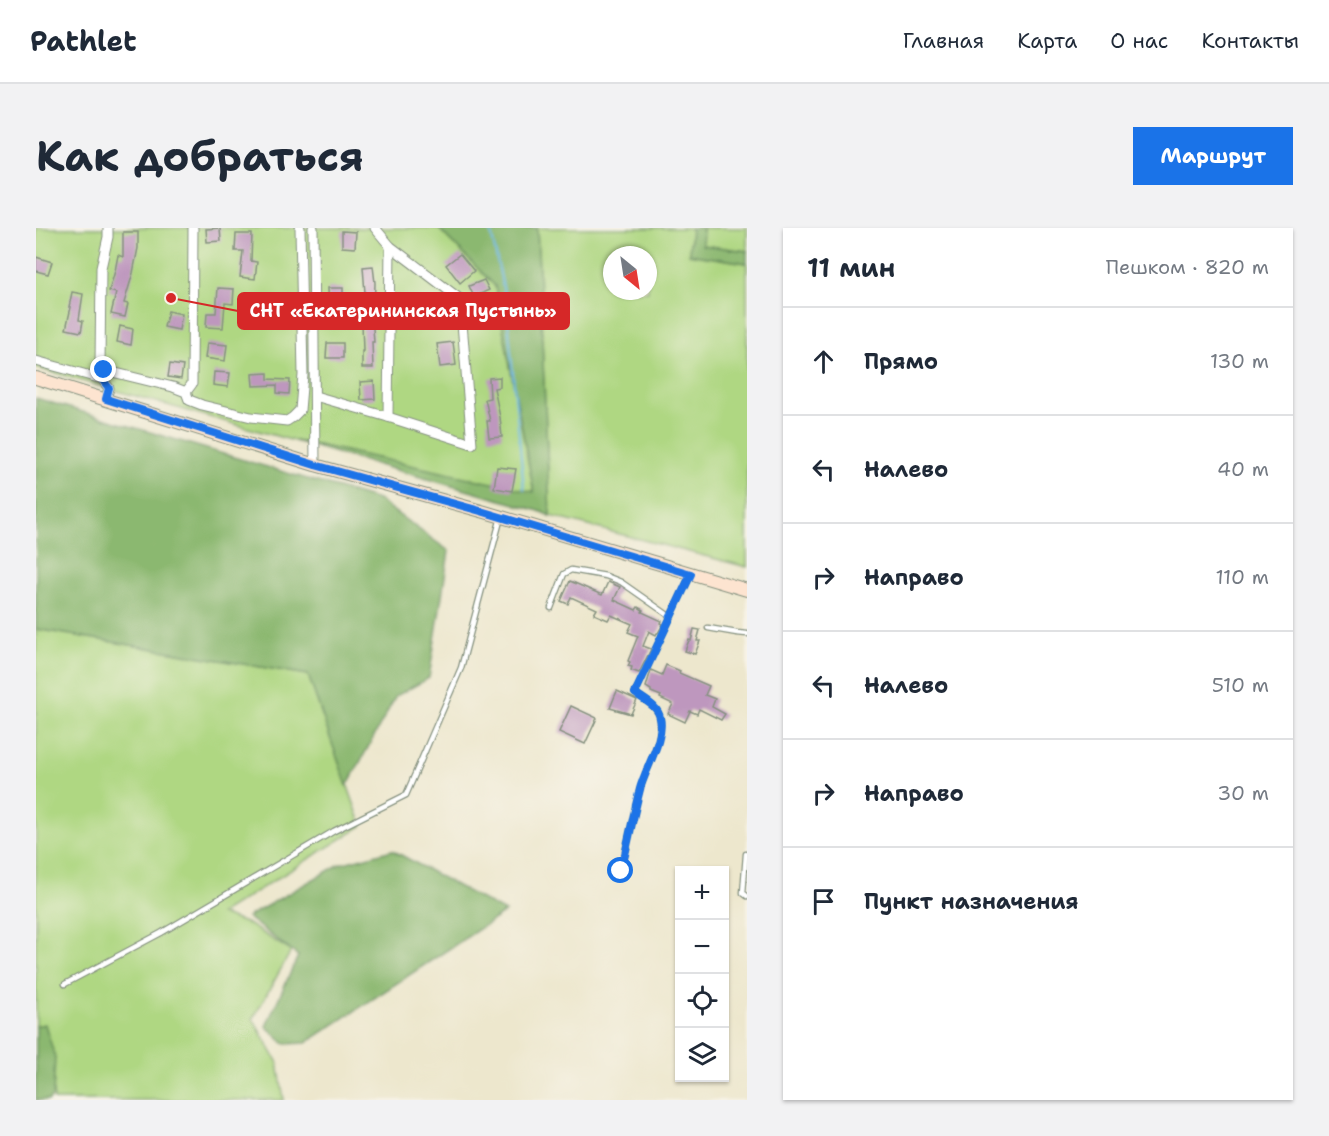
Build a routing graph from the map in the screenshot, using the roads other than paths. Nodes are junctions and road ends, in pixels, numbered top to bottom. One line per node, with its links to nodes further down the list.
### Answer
1 (108, 228): 8 (street)
2 (193, 228): 10 (street)
3 (300, 228): 10 (street)
4 (313, 228): 11 (street)
5 (375, 228): 6 (street)
6 (390, 246): 13 (street); 13 (street)
7 (36, 361): 8 (street)
8 (103, 374): 10 (street); 12 (street)
9 (36, 378): 12 (main road)
10 (186, 392)
11 (315, 396): 13 (street); 14 (street)
12 (106, 399): 14 (main road)
13 (388, 417)
14 (315, 465): 15 (main road)
15 (501, 517): 16 (main road); 25 (lane)
16 (691, 574): 17 (main road); 19 (lane)
17 (747, 590)
18 (551, 608): 19 (lane)
19 (671, 617): 23 (lane)
20 (708, 628): 21 (lane)
21 (747, 634)
22 (746, 854): 24 (lane)
23 (621, 871)
24 (747, 896)
25 (65, 984)

